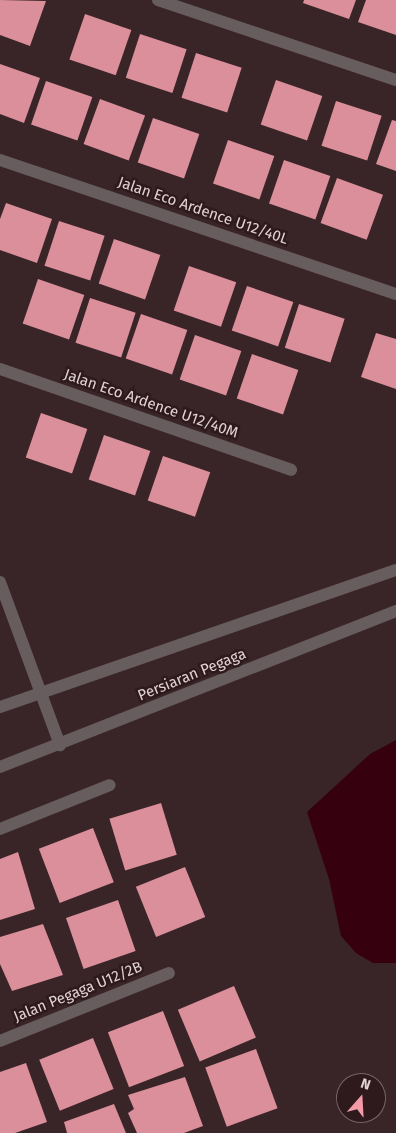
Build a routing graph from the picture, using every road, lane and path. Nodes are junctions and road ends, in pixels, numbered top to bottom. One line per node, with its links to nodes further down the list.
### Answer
1 (158, 0): 2 (street)
2 (396, 80)
3 (0, 160): 4 (street, Jalan Eco Ardence U12/40L)
4 (396, 294)
5 (0, 369): 6 (street, Jalan Eco Ardence U12/40M)
6 (291, 470)
7 (396, 570): 10 (street, Persiaran Pegaga)
8 (0, 582): 10 (street)
9 (396, 611): 12 (street, Persiaran Pegaga)
10 (41, 692): 11 (street, Persiaran Pegaga); 12 (street)
11 (0, 707)
12 (60, 745): 13 (street, Persiaran Pegaga)
13 (0, 767)
14 (110, 785): 15 (street)
15 (0, 828)
16 (169, 973): 17 (street, Jalan Pegaga U12/2B)
17 (0, 1041)

